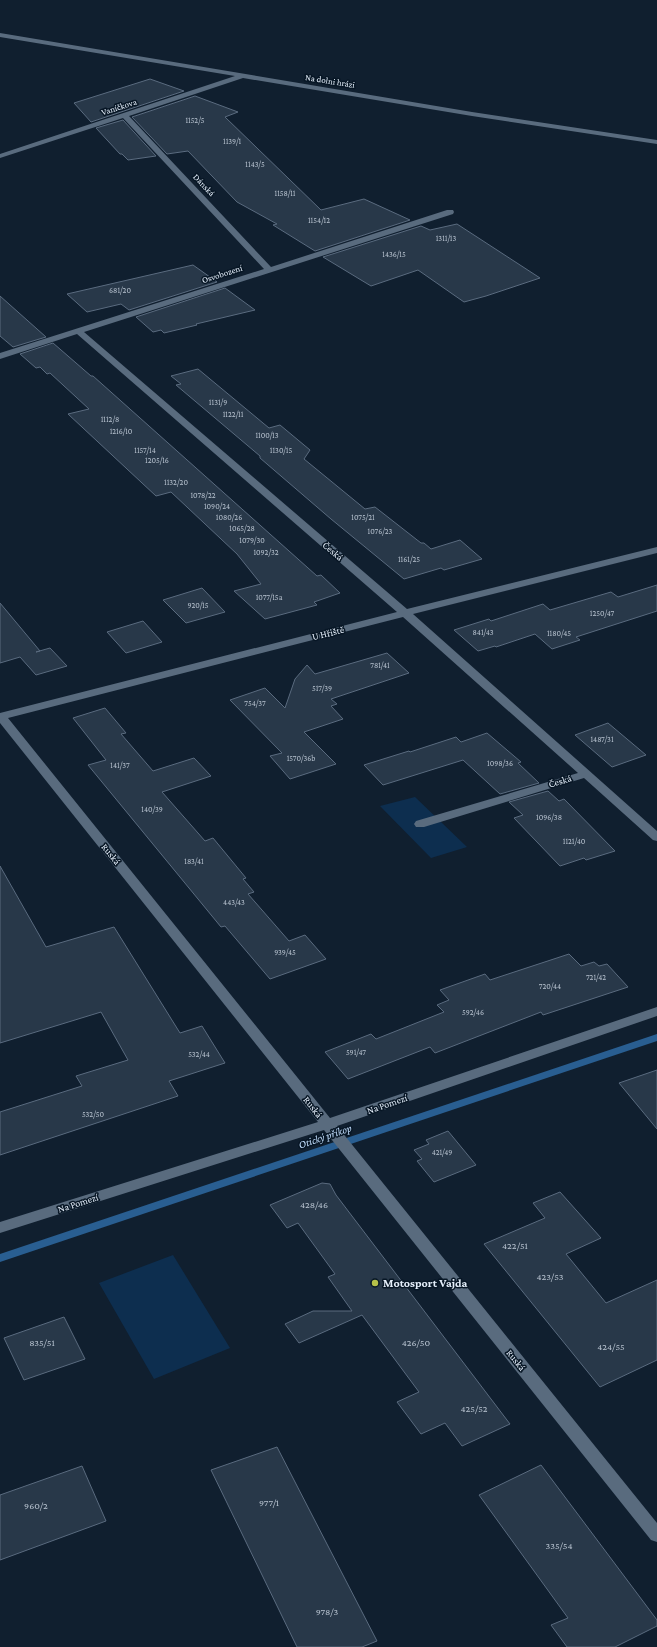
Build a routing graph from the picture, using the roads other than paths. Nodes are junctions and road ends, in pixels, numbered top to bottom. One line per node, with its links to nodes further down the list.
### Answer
1 (0, 36): 2 (street, Na dolni hrázi)
2 (243, 76): 3 (street, Vaníčkova); 4 (street, Na dolni hrázi)
3 (124, 115): 5 (street, Vaníčkova); 7 (street, Dánská)
4 (657, 142)
5 (0, 156)
6 (450, 212): 7 (street, Osvobození)
7 (269, 270): 8 (street, Osvobození)
8 (78, 331): 9 (street, Osvobození); 11 (street, Česká)
9 (0, 356)
10 (657, 550): 11 (street, U Hřiště)
11 (405, 613): 12 (street, U Hřiště); 13 (street, Česká)
12 (0, 717): 17 (street, Ruská)
13 (585, 774): 14 (street, Česká); 15 (street, Česká)
14 (420, 824)
15 (657, 837)
16 (657, 1010): 17 (street, Na Pomezí)
17 (331, 1129): 18 (street, Na Pomezí); 19 (street, Ruská)
18 (0, 1228)
19 (657, 1535)

